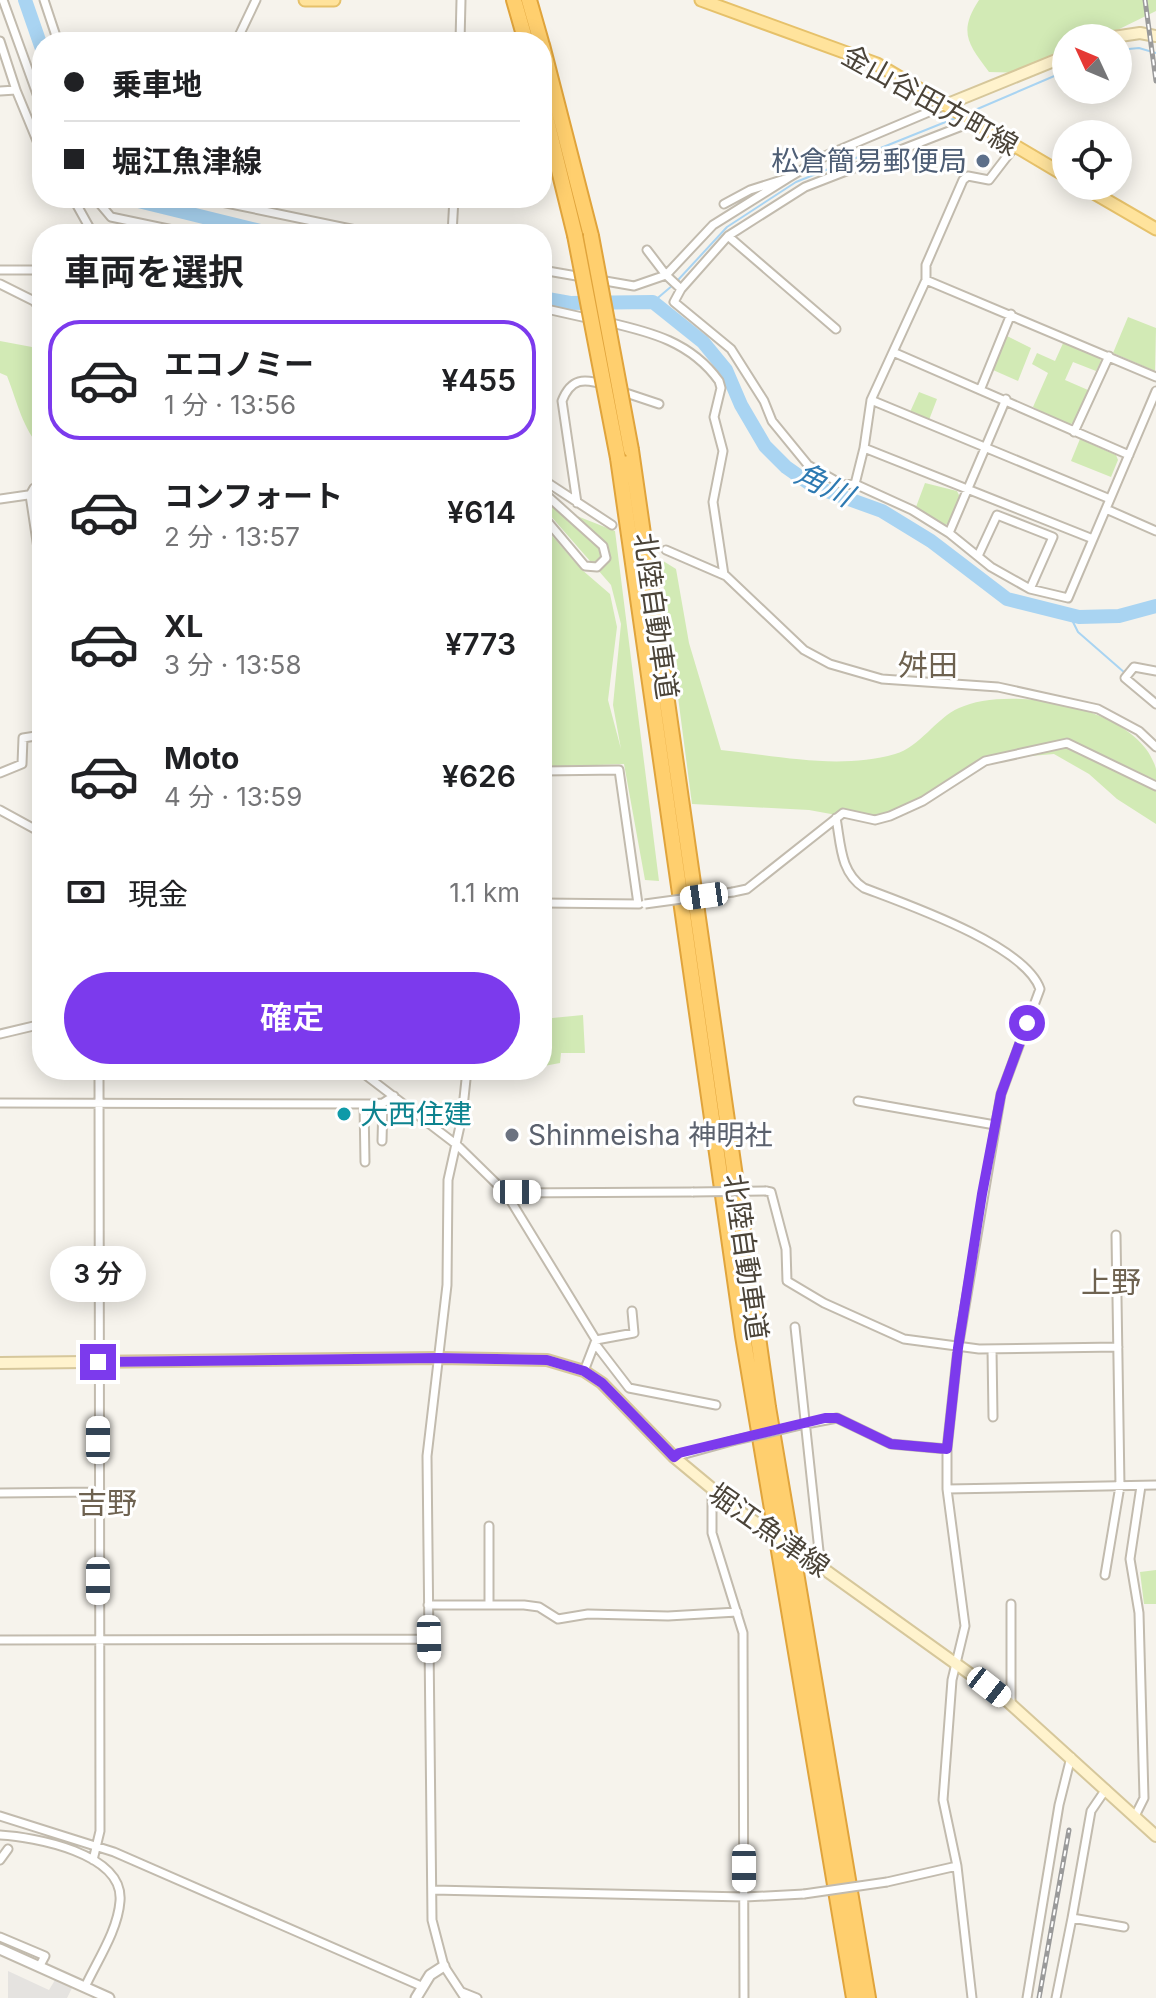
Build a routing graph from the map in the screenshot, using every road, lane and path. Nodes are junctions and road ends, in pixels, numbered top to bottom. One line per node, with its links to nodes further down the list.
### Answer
1 (3, 0): 20 (street)
2 (44, 0): 11 (street)
3 (256, 0): 12 (street)
4 (305, 0): 5 (main road)
5 (334, 0)
6 (461, 0): 13 (street)
7 (514, 0): 14 (highway)
8 (529, 0): 15 (highway, 北陸自動車道)
9 (701, 0): 10 (main road, 金山谷田方町線)
10 (734, 5): 24 (main road, 金山谷田方町線)
11 (55, 32)
12 (241, 32)
13 (460, 32)
14 (523, 32)
15 (538, 32)
16 (1132, 34): 17 (main road)
17 (1156, 36)
18 (0, 41): 22 (street)
19 (1052, 62): 24 (main road)
20 (32, 80)
21 (552, 84): 62 (highway, 北陸自動車道, bridge)
22 (16, 90): 23 (street); 26 (street)
23 (0, 91)
24 (949, 105): 25 (main road, 金山谷田方町線); 30 (street)
25 (975, 121): 28 (main road, 金山谷田方町線); 38 (street)
26 (32, 129)
27 (552, 143): 62 (highway, 北陸自動車道, bridge)
28 (1015, 146): 29 (main road, 金山谷田方町線); 44 (street)
29 (1052, 168)
30 (788, 178): 32 (street); 43 (street)
31 (1106, 200): 37 (main road)
32 (724, 204)
33 (103, 208): 35 (street)
34 (250, 208): 36 (street)
35 (144, 224)
36 (327, 224)
37 (1156, 229)
38 (728, 236): 46 (street); 50 (street)
39 (647, 250): 43 (street)
40 (0, 270): 41 (street)
41 (32, 270)
42 (552, 272): 43 (street)
43 (666, 275): 46 (street)
44 (926, 280): 49 (street); 51 (street)
45 (0, 284): 47 (street)
46 (681, 289): 64 (street)
47 (32, 297)
48 (552, 310): 82 (street)
49 (1011, 314): 52 (street); 54 (street)
50 (836, 329)
51 (893, 352): 54 (street); 57 (street)
52 (1109, 356): 53 (street); 59 (street)
53 (1156, 377)
54 (981, 388): 56 (street)
55 (1156, 391): 63 (street)
56 (1006, 399): 59 (street); 61 (street)
57 (871, 400): 60 (street); 61 (street)
58 (659, 404): 72 (street)
59 (1074, 432): 63 (street)
60 (864, 448): 64 (street); 66 (street)
61 (985, 448): 66 (street); 70 (street)
62 (625, 454): 173 (highway, 北陸自動車道); 174 (highway, 北陸自動車道)
63 (1129, 455): 70 (street)
64 (855, 484): 78 (street)
65 (552, 486): 72 (street)
66 (967, 490): 78 (street); 79 (street)
67 (32, 492): 68 (street)
68 (30, 495): 69 (street); 73 (street)
69 (0, 499)
70 (1110, 499): 74 (street)
71 (552, 500): 76 (street)
72 (577, 503): 75 (street)
73 (32, 508)
74 (1106, 509): 77 (street); 79 (street)
75 (612, 525)
76 (552, 527)
77 (1156, 531)
78 (949, 533): 81 (street)
79 (1093, 539): 83 (street)
80 (666, 550): 82 (street)
81 (978, 556): 83 (street); 83 (street)
82 (724, 575): 87 (street)
83 (1030, 589)
84 (1156, 671): 85 (street)
85 (1156, 704)
86 (32, 737): 89 (street)
87 (1156, 747)
88 (552, 771): 95 (street)
89 (0, 773)
90 (1156, 786): 92 (street)
91 (0, 810): 93 (street)
92 (836, 818): 95 (street, bridge); 107 (street)
93 (32, 828)
94 (552, 903): 95 (street)
95 (642, 904)
96 (32, 1026): 97 (street)
97 (0, 1034)
98 (99, 1080): 103 (street)
99 (372, 1080): 101 (street)
100 (466, 1080): 109 (street)
101 (394, 1096): 105 (street); 109 (street)
102 (858, 1101): 107 (street)
103 (100, 1102): 104 (street); 106 (street); 120 (street)
104 (0, 1103)
105 (383, 1103): 106 (street); 108 (street)
106 (364, 1104): 110 (street)
107 (995, 1125): 117 (street)
108 (382, 1141)
109 (457, 1145): 111 (street); 119 (street)
110 (365, 1162)
111 (506, 1193): 115 (street); 117 (street, bridge)
112 (1116, 1235): 116 (street)
113 (632, 1311): 115 (street)
114 (795, 1327): 125 (street)
115 (596, 1342): 122 (street); 123 (street)
116 (1118, 1347): 118 (street); 129 (street)
117 (958, 1348): 118 (street); 126 (street)
118 (992, 1349): 124 (street)
119 (438, 1358): 120 (main road, 堀江魚津線); 122 (main road, 堀江魚津線); 139 (street)
120 (98, 1362): 121 (main road, 堀江魚津線); 133 (street)
121 (0, 1363)
122 (584, 1371): 127 (main road, 堀江魚津線)
123 (716, 1405)
124 (993, 1417)
125 (803, 1424): 126 (street); 127 (street, bridge); 136 (street)
126 (947, 1449): 131 (street)
127 (674, 1457): 132 (main road, 堀江魚津線)
128 (1156, 1485): 130 (street)
129 (1120, 1486): 130 (street); 131 (street); 137 (street)
130 (1141, 1486): 150 (street)
131 (947, 1489): 145 (street)
132 (712, 1491): 136 (main road, 堀江魚津線, bridge); 141 (street)
133 (98, 1492): 134 (street); 144 (street)
134 (0, 1493)
135 (489, 1526): 140 (street)
136 (828, 1572): 145 (main road, 堀江魚津線)
137 (1105, 1575)
138 (1011, 1604): 146 (street)
139 (428, 1605): 140 (street); 142 (street)
140 (489, 1605): 141 (street)
141 (737, 1612): 159 (street)
142 (429, 1639): 144 (street); 158 (street)
143 (0, 1640): 144 (street)
144 (99, 1640): 153 (street)
145 (954, 1661): 146 (main road, 堀江魚津線); 157 (street)
146 (1011, 1705): 147 (main road, 堀江魚津線)
147 (1071, 1757): 148 (main road, 堀江魚津線); 176 (street)
148 (1106, 1789): 150 (main road, 堀江魚津線); 160 (street)
149 (0, 1816): 153 (street)
150 (1135, 1816): 152 (main road, 堀江魚津線)
151 (0, 1835): 156 (street)
152 (1156, 1836)
153 (98, 1847): 156 (street); 166 (street)
154 (8, 1849): 155 (street)
155 (0, 1860)
156 (93, 1860): 167 (street)
157 (957, 1866): 159 (street, bridge); 175 (street)
158 (433, 1890): 159 (street); 164 (street)
159 (745, 1897): 172 (street)
160 (1072, 1918): 161 (street); 177 (street)
161 (1124, 1927)
162 (0, 1937): 165 (street)
163 (0, 1949): 165 (street)
164 (444, 1966): 166 (street); 168 (street)
165 (39, 1967): 167 (street)
166 (421, 1986): 170 (street)
167 (85, 1987): 169 (street)
168 (463, 1995): 171 (street)
169 (109, 1998)
170 (416, 1998)
171 (477, 1998)
172 (744, 1998)
173 (854, 1998)
174 (868, 1998)
175 (972, 1998)
176 (1027, 1998)
177 (1056, 1998)

